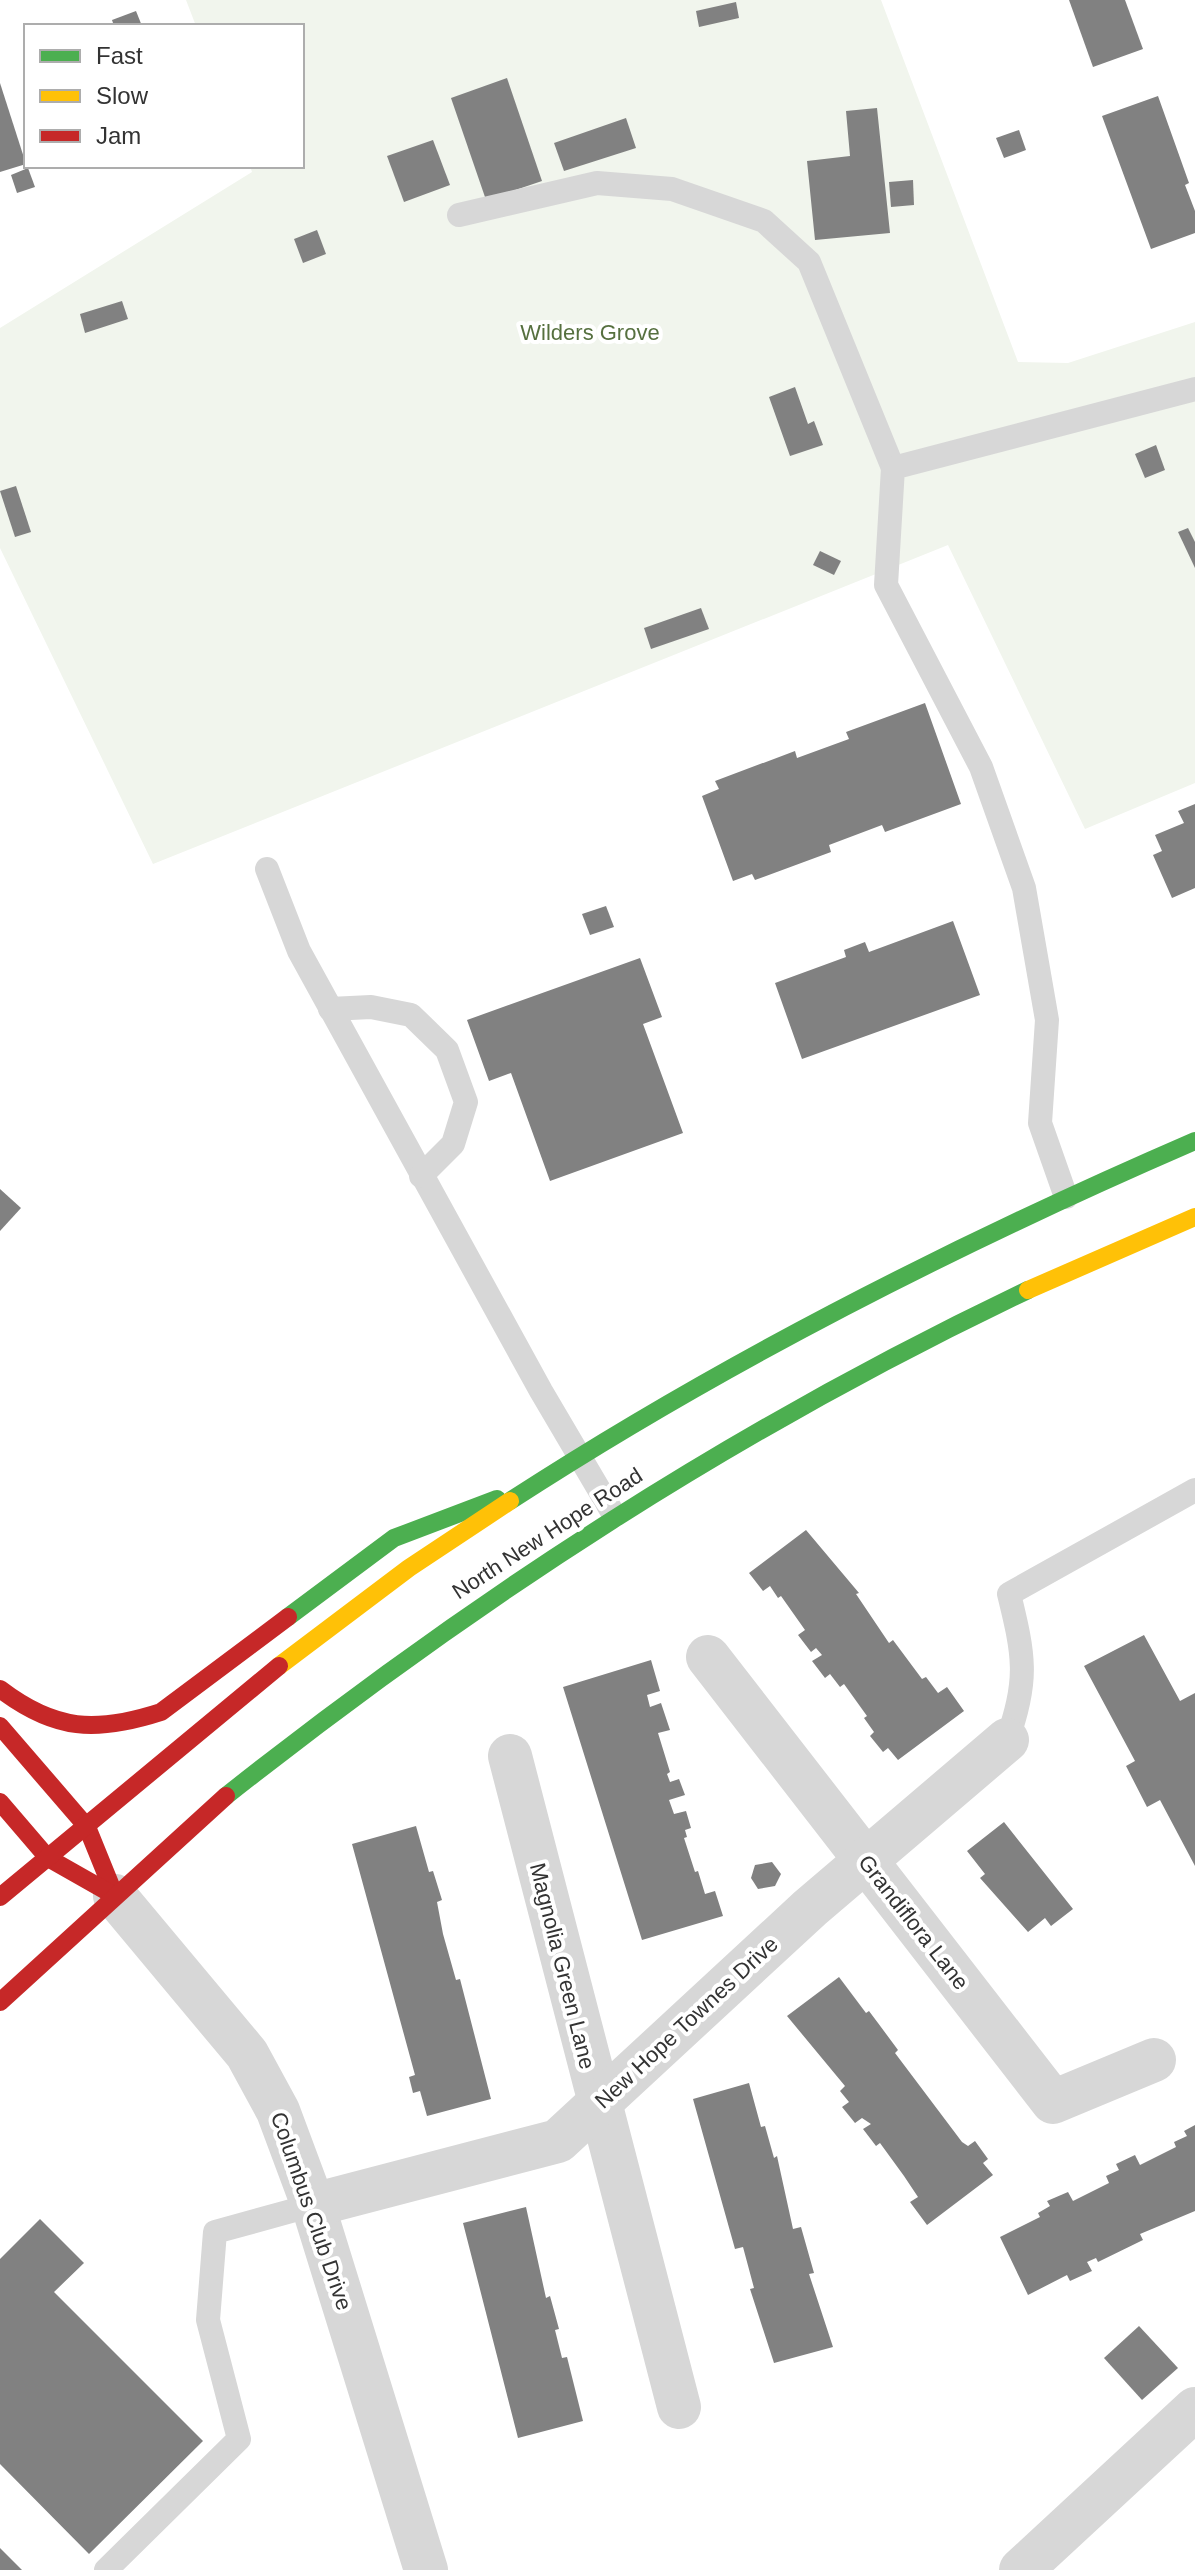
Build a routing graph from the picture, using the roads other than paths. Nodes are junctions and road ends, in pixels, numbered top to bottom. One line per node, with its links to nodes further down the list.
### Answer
1 (459, 215): 3 (lane)
2 (1195, 389): 3 (lane)
3 (893, 468): 8 (lane)
4 (267, 869): 5 (lane)
5 (330, 1009): 7 (lane); 7 (lane)
6 (1195, 1141): 8 (main road, North New Hope Road)
7 (421, 1176): 10 (lane)
8 (1066, 1197): 10 (main road, North New Hope Road)
9 (1195, 1217): 13 (main road, North New Hope Road)
10 (580, 1457): 11 (main road, North New Hope Road); 13 (lane)
11 (537, 1484): 15 (main road); 20 (main road, North New Hope Road)
12 (1195, 1490): 17 (lane)
13 (614, 1515): 23 (main road, North New Hope Road)
14 (708, 1657): 22 (street, Grandiflora Lane)
15 (0, 1689)
16 (0, 1726): 20 (main road)
17 (1007, 1740): 22 (street, New Hope Townes Drive)
18 (510, 1756): 27 (street, Magnolia Green Lane)
19 (0, 1802): 21 (main road)
20 (87, 1827): 21 (main road, North New Hope Road); 23 (main road)
21 (48, 1858): 23 (main road); 24 (main road, North New Hope Road)
22 (866, 1860): 26 (street, Grandiflora Lane); 27 (street, New Hope Townes Drive)
23 (115, 1896): 25 (main road, North New Hope Road); 28 (street, Columbus Club Drive)
24 (0, 1897)
25 (0, 2002)
26 (1154, 2060)
27 (598, 2102): 28 (street, New Hope Townes Drive); 29 (street, Magnolia Green Lane)
28 (313, 2205): 31 (lane); 32 (street, Columbus Club Drive)
29 (679, 2407)
30 (1195, 2409): 33 (street)
31 (106, 2570)
32 (426, 2570)
33 (1021, 2570)

